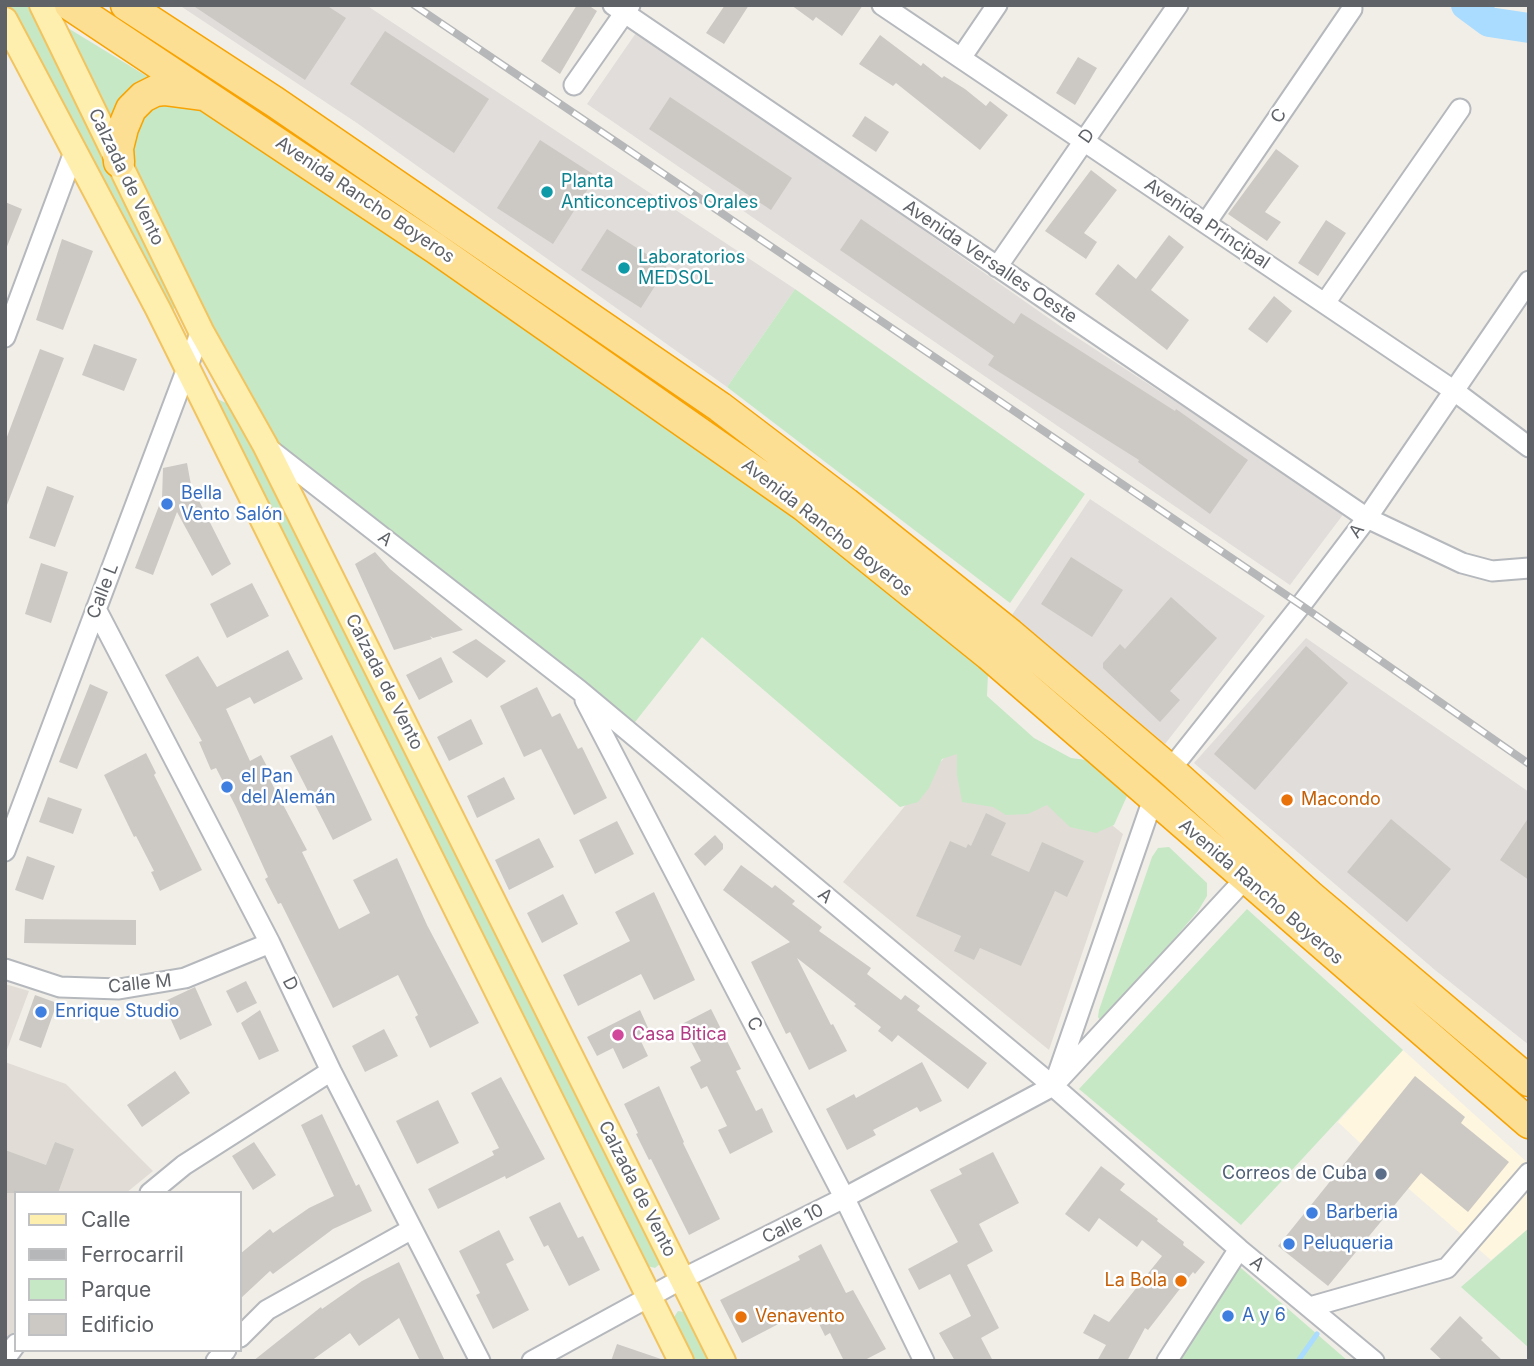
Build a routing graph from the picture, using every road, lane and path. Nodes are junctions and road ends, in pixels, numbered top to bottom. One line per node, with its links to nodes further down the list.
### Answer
1 (42, 5): 17 (main road, Calzada de Vento)
2 (71, 5): 10 (highway, Avenida Rancho Boyeros)
3 (882, 5): 11 (street, Avenida Principal)
4 (997, 5): 11 (street)
5 (1178, 5): 15 (street, D)
6 (129, 6): 10 (highway); 36 (highway, Avenida Rancho Boyeros)
7 (622, 8): 12 (street); 19 (street, Avenida Versalles Oeste)
8 (1352, 9): 18 (street, C)
9 (5, 20): 16 (main road, Calzada de Vento)
10 (150, 58): 13 (highway, Avenida Rancho Boyeros)
11 (961, 58): 15 (street, Avenida Principal)
12 (574, 85)
13 (210, 96): 17 (highway); 37 (highway, Avenida Rancho Boyeros)
14 (1460, 109): 22 (street)
15 (1083, 141): 18 (street, Avenida Principal); 19 (street, D)
16 (74, 152): 23 (main road, Calzada de Vento); 25 (street)
17 (119, 162): 21 (main road, Calzada de Vento)
18 (1206, 223): 22 (street, Avenida Principal)
19 (998, 267): 32 (street, Avenida Versalles Oeste)
20 (1529, 281): 28 (street, A)
21 (183, 295): 23 (main road); 24 (main road, Calzada de Vento)
22 (1325, 303): 28 (street, Avenida Principal)
23 (158, 309): 26 (main road, Calzada de Vento)
24 (201, 331): 26 (street, Calle L); 27 (main road, Calzada de Vento)
25 (5, 337)
26 (187, 369): 29 (main road, Calzada de Vento); 34 (street, Calle L)
27 (231, 386): 29 (main road); 30 (main road, Calzada de Vento)
28 (1453, 390): 31 (street, Avenida Principal); 32 (street, A)
29 (200, 393): 52 (main road, Calzada de Vento)
30 (265, 445): 35 (street, A); 51 (main road, Calzada de Vento)
31 (1529, 447)
32 (1367, 518): 33 (street, Avenida Versalles Oeste); 36 (street, A)
33 (1529, 568)
34 (96, 609): 38 (street, Calle L); 40 (street, D)
35 (579, 690): 44 (street, A); 48 (street, C)
36 (1170, 769): 43 (highway, Avenida Rancho Boyeros)
37 (1153, 799): 39 (highway, Avenida Rancho Boyeros); 44 (street)
38 (5, 850)
39 (1245, 879): 44 (street, Calle 10); 45 (highway, Avenida Rancho Boyeros)
40 (270, 943): 41 (street, Calle M); 42 (street, D)
41 (5, 969)
42 (331, 1071): 47 (street); 49 (street, D)
43 (1524, 1075)
44 (1053, 1086): 48 (street, Calle 10); 50 (street, A)
45 (1529, 1123)
46 (1529, 1173): 53 (street)
47 (152, 1191)
48 (844, 1198): 51 (street, Calle 10); 59 (street, C)
49 (412, 1228): 54 (street); 55 (street, D)
50 (1239, 1249): 53 (street, A); 60 (street)
51 (682, 1279): 52 (street, Calle 10); 58 (main road, Calzada de Vento)
52 (649, 1297): 56 (street, Calle 10); 57 (main road, Calzada de Vento)
53 (1310, 1307): 61 (street, A)
54 (242, 1335)
55 (480, 1361)
56 (532, 1361)
57 (681, 1361)
58 (723, 1361)
59 (924, 1361)
60 (1167, 1361)
61 (1374, 1361)

